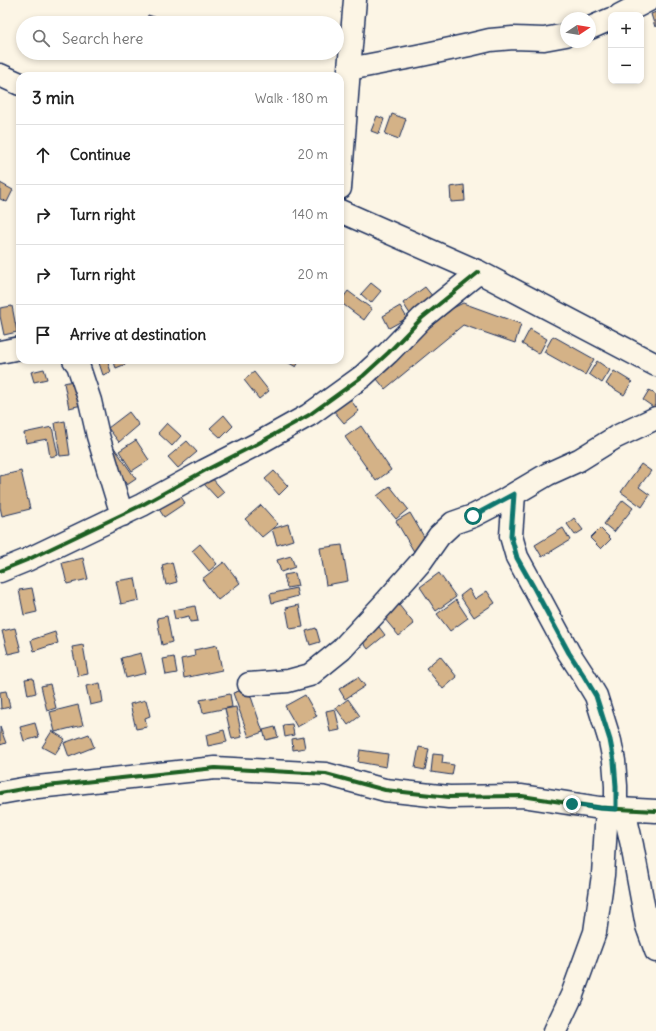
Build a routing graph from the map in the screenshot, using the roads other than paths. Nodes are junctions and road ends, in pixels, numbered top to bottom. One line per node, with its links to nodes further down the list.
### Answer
1 (356, 0): 7 (street)
2 (649, 0): 3 (street)
3 (626, 12)
4 (608, 20): 5 (street)
5 (596, 25)
6 (560, 36): 7 (street)
7 (349, 69): 10 (street)
8 (0, 75): 9 (street)
9 (16, 82)
10 (344, 135)
11 (344, 213): 12 (street)
12 (479, 272): 16 (street); 19 (street)
13 (16, 349): 14 (street)
14 (0, 352)
15 (77, 364): 19 (street)
16 (656, 365)
17 (656, 418): 18 (street)
18 (514, 494): 21 (street); 23 (street)
19 (122, 515): 20 (street)
20 (0, 571)
21 (249, 684)
22 (0, 793): 23 (street)
23 (616, 809): 24 (street); 25 (street); 26 (street)
24 (656, 811)
25 (656, 951)
26 (555, 1031)

